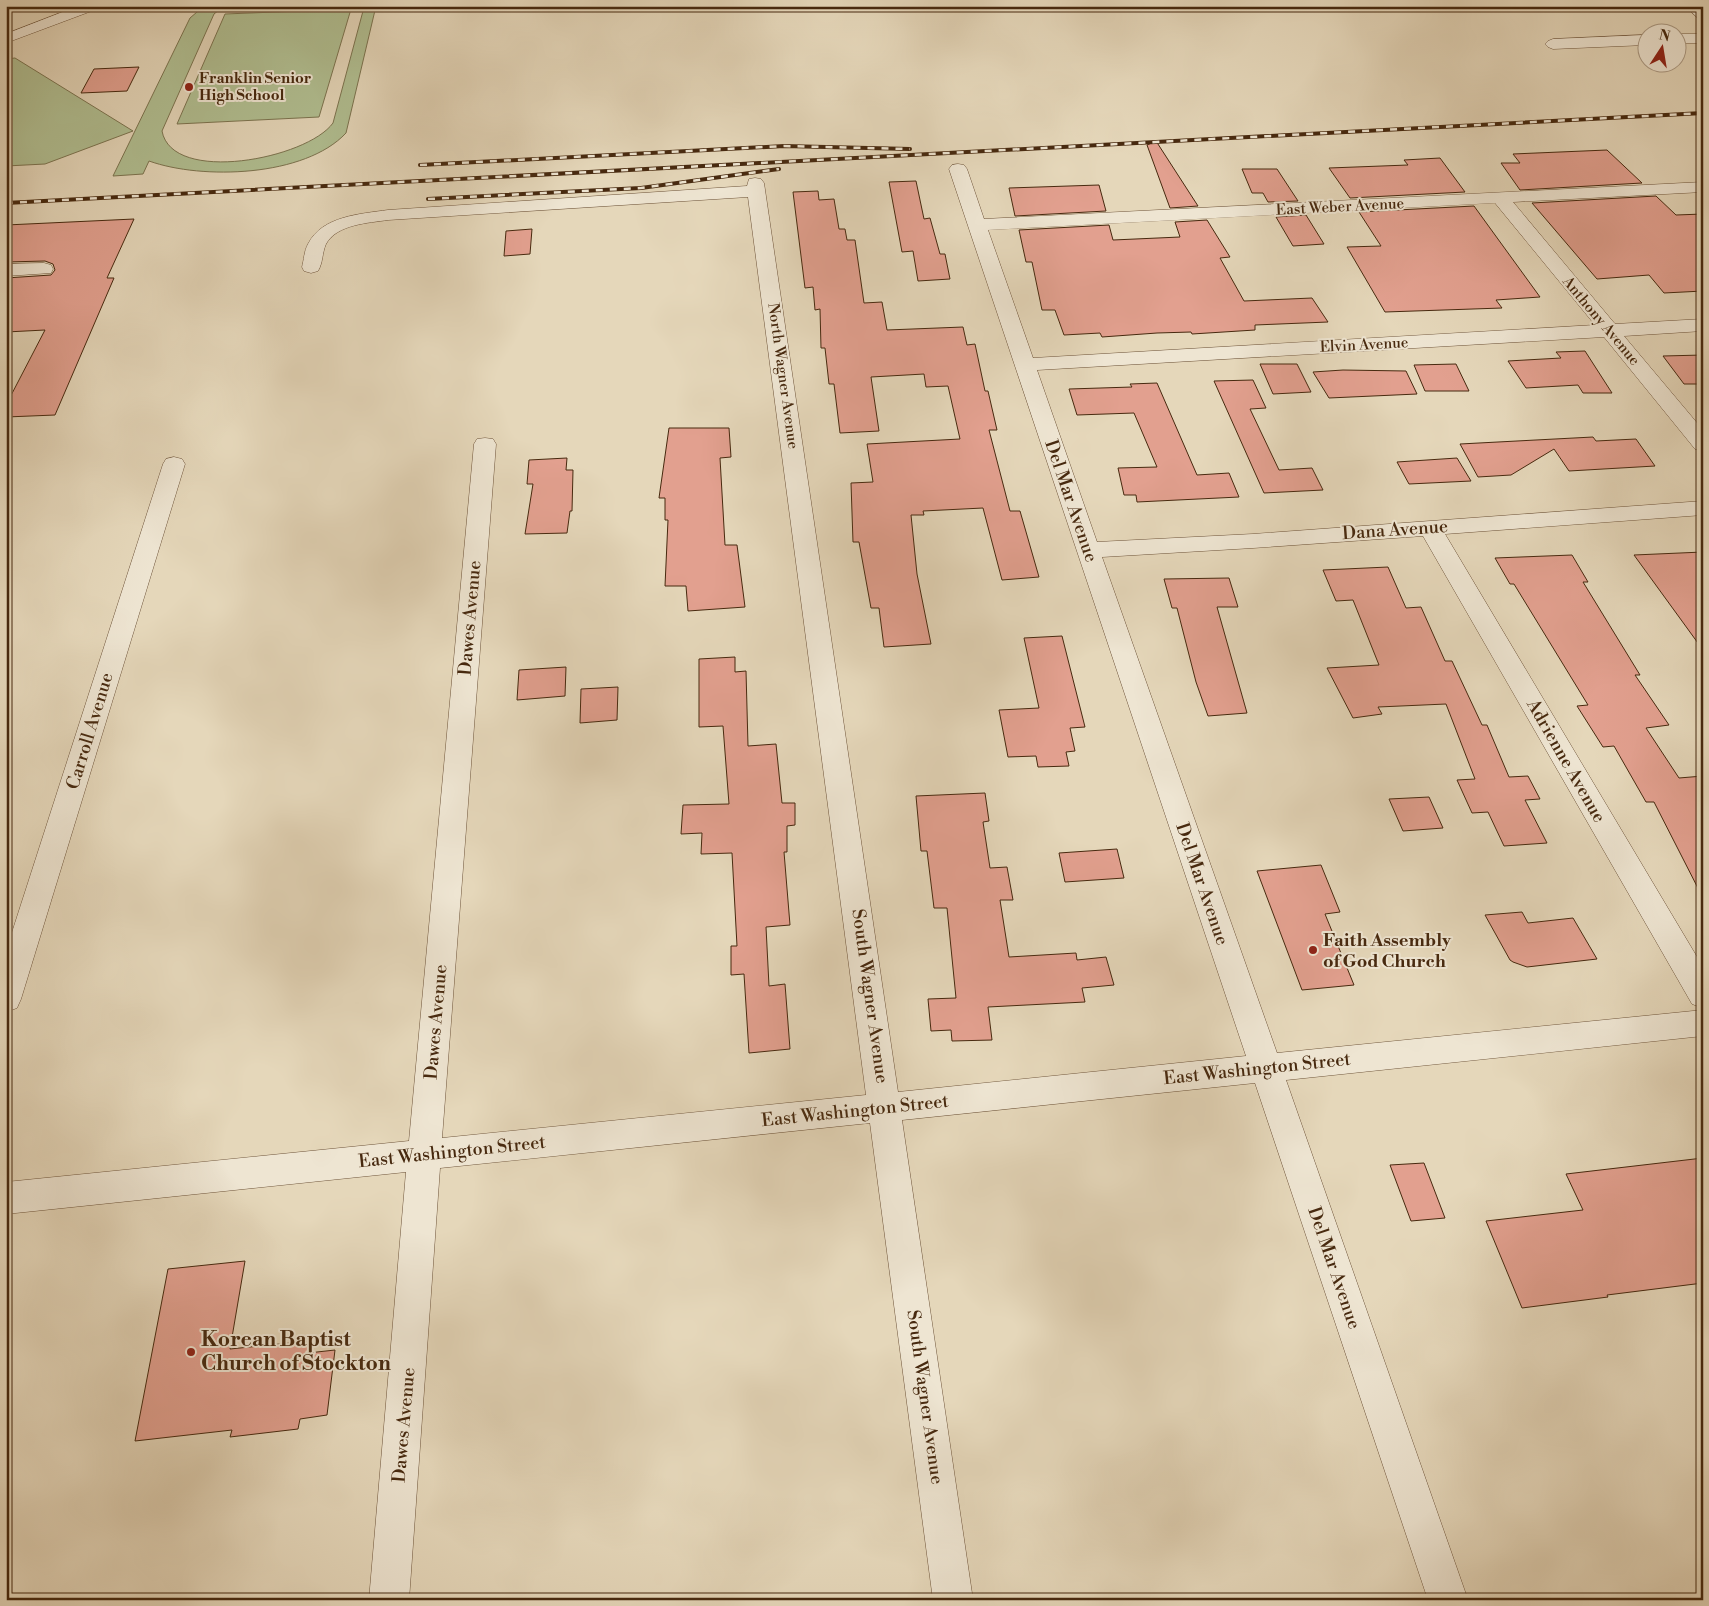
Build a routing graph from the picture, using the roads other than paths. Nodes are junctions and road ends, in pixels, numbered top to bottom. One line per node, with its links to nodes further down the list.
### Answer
1 (92, 6): 5 (street)
2 (1692, 6): 3 (street)
3 (1703, 15)
4 (1703, 38): 6 (street)
5 (6, 39)
6 (1686, 39)
7 (1636, 40): 8 (street)
8 (1553, 44)
9 (958, 169): 12 (street, Del Mar Avenue)
10 (1703, 187): 11 (street, East Weber Avenue)
11 (1500, 198): 12 (street, East Weber Avenue); 17 (street, Anthony Avenue)
12 (978, 225): 18 (street, Del Mar Avenue)
13 (311, 267): 25 (street, North Wagner Avenue)
14 (44, 269): 15 (street)
15 (6, 270)
16 (1703, 325): 17 (street, Elvin Avenue)
17 (1609, 330): 18 (street, Elvin Avenue); 20 (street, Anthony Avenue)
18 (1025, 365): 24 (street, Del Mar Avenue)
19 (485, 444): 31 (street, Dawes Avenue)
20 (1703, 444)
21 (174, 464): 27 (street, Carroll Avenue)
22 (1703, 508): 23 (street, Dana Avenue)
23 (1430, 528): 24 (street, Dana Avenue); 26 (street, Adrienne Avenue)
24 (1087, 550): 29 (street, Del Mar Avenue)
25 (810, 570): 30 (street, South Wagner Avenue)
26 (1703, 995)
27 (6, 999)
28 (1703, 1023): 29 (street, East Washington Street)
29 (1265, 1068): 30 (street, East Washington Street); 35 (street, Del Mar Avenue)
30 (885, 1108): 31 (street, East Washington Street); 34 (street, South Wagner Avenue)
31 (424, 1155): 32 (street, East Washington Street); 33 (street, Dawes Avenue)
32 (6, 1198)
33 (389, 1600)
34 (954, 1600)
35 (1448, 1600)

